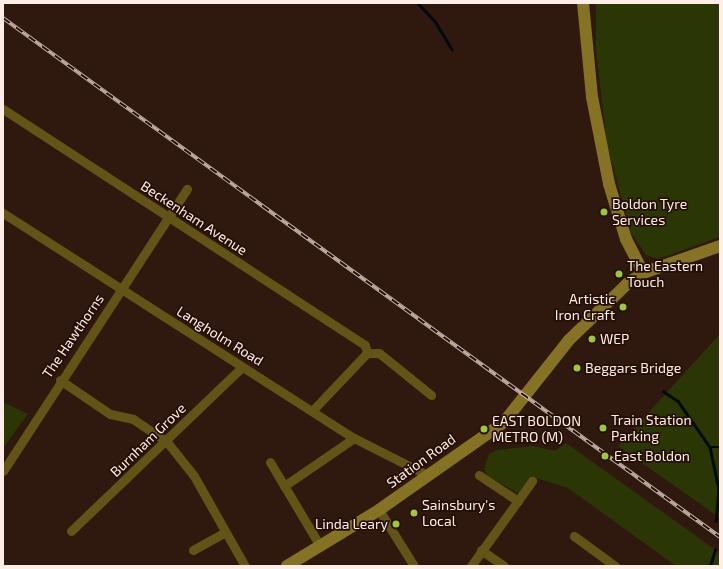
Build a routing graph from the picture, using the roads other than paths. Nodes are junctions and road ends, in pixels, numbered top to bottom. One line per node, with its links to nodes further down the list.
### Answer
1 (583, 3): 8 (main road)
2 (3, 109): 5 (street, Beckenham Avenue)
3 (187, 189): 5 (street, The Hawthorns)
4 (6, 214): 6 (street); 9 (street, Langholm Road)
5 (168, 218): 9 (street, The Hawthorns); 10 (street, Beckenham Avenue)
6 (3, 224)
7 (720, 246): 8 (main road)
8 (643, 273): 19 (main road, Station Road)
9 (121, 290): 11 (street, Langholm Road); 12 (street, The Hawthorns)
10 (367, 353): 13 (street); 14 (street)
11 (242, 366): 14 (street, Langholm Road); 16 (street, Burnham Grove)
12 (60, 380): 16 (street); 18 (street, The Hawthorns)
13 (431, 395)
14 (312, 411): 15 (street, Langholm Road)
15 (354, 438): 19 (street, Langholm Road); 22 (street)
16 (167, 442): 25 (street, Burnham Grove); 26 (street)
17 (270, 462): 22 (street)
18 (3, 471)
19 (427, 474): 24 (main road, Station Road)
20 (480, 475): 23 (street)
21 (532, 481): 23 (street)
22 (284, 486): 28 (street)
23 (518, 501): 30 (street)
24 (379, 510): 28 (main road, Station Road); 33 (street)
25 (71, 532)
26 (224, 533): 29 (street); 31 (street)
27 (574, 536): 36 (street)
28 (320, 546): 32 (main road, Station Road)
29 (194, 550)
30 (481, 550): 34 (street); 35 (street)
31 (244, 566)
32 (287, 566)
33 (414, 566)
34 (471, 566)
35 (504, 566)
36 (615, 566)

